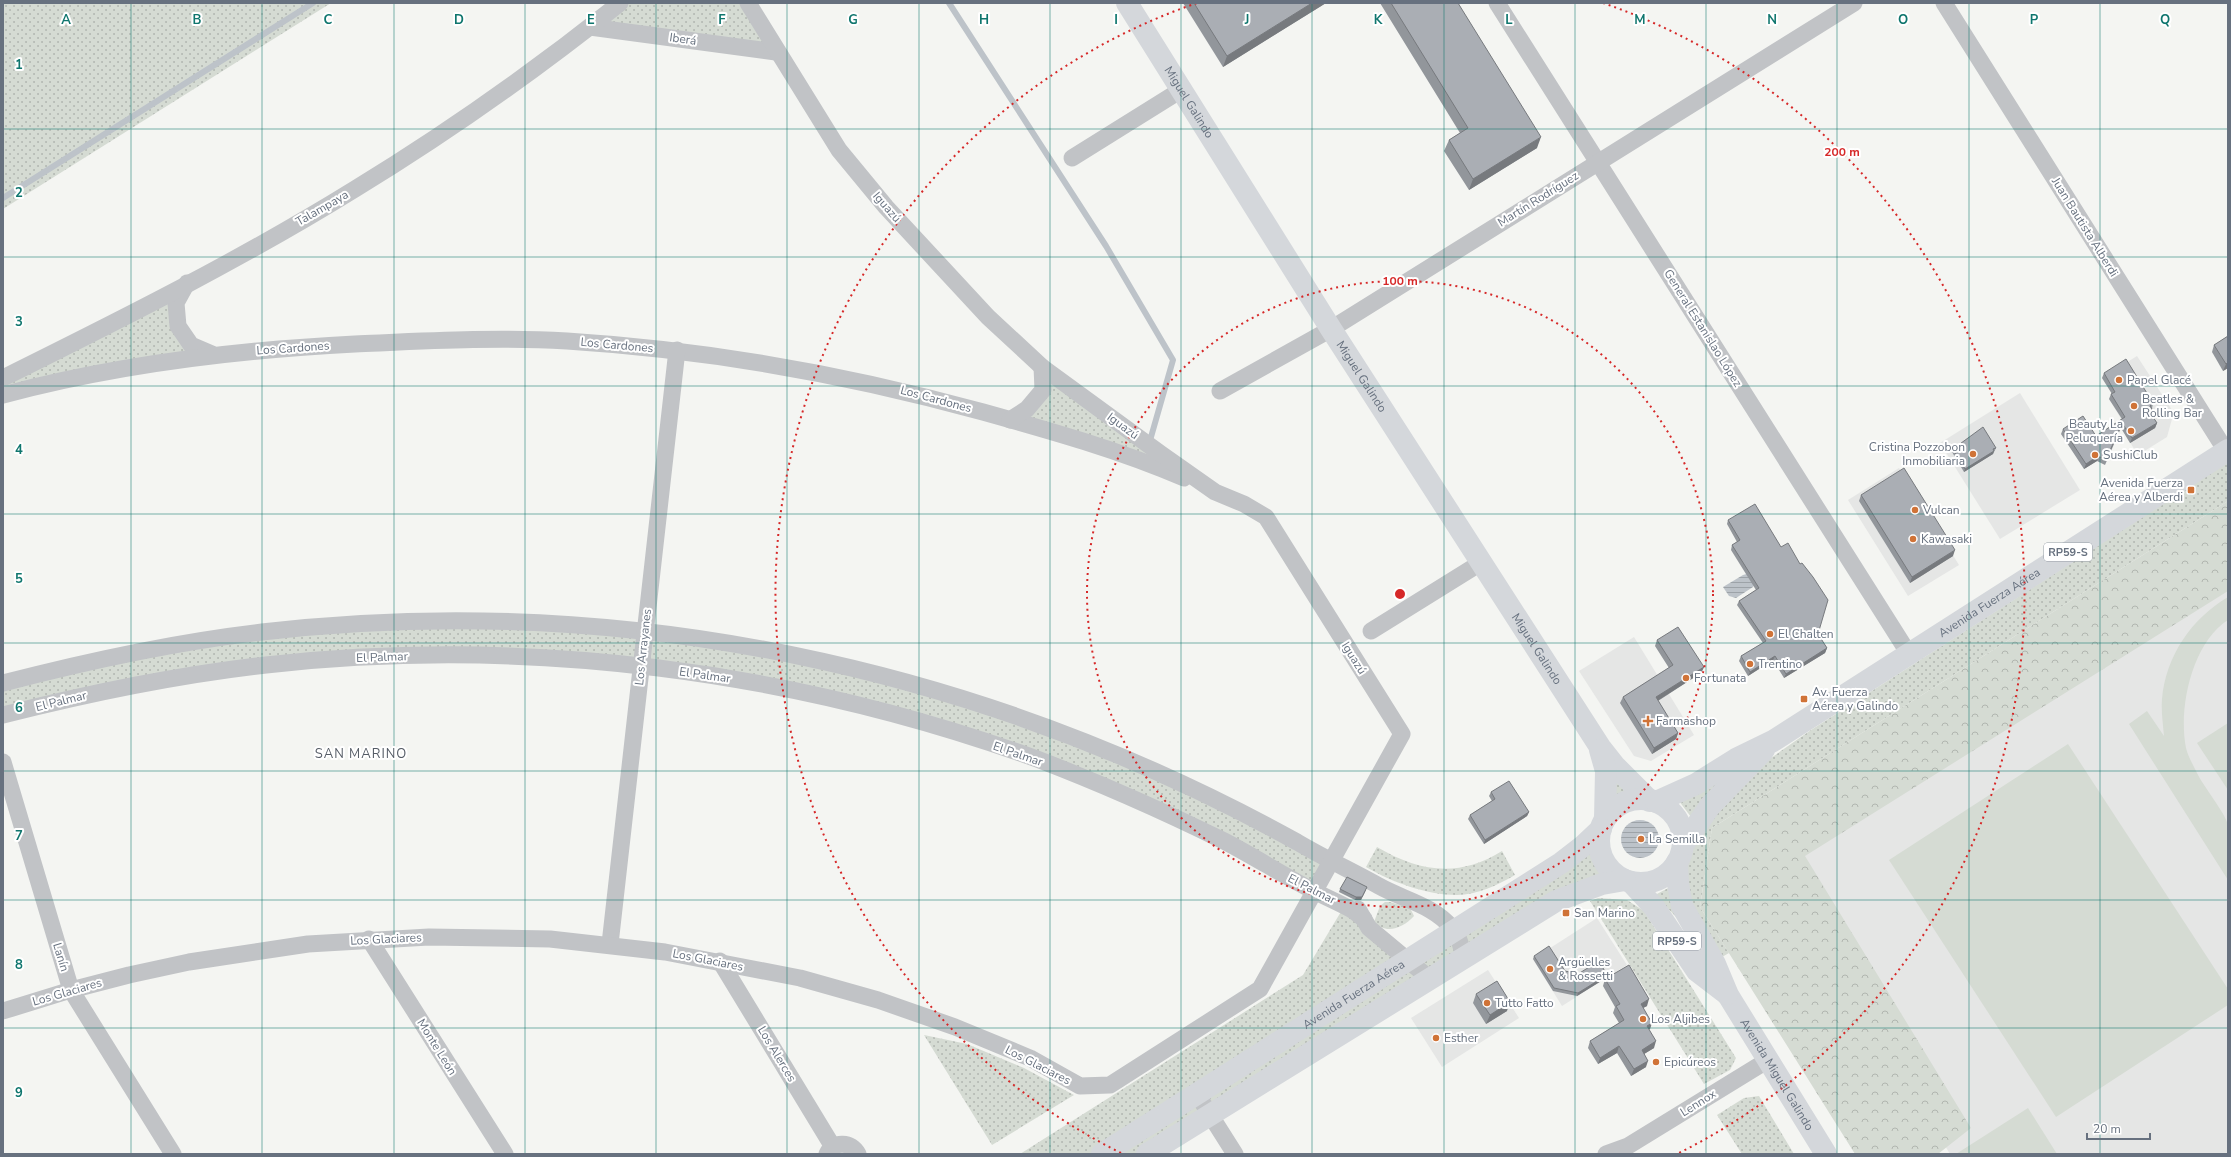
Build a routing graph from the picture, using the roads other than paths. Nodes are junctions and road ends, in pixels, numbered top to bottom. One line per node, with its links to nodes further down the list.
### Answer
1 (620, 3): 7 (street, Talampaya)
2 (748, 3): 8 (street, Iguazú)
3 (1127, 3): 9 (main road, Miguel Galindo)
4 (1497, 3): 11 (street, General Estanislao López)
5 (1854, 3): 11 (street, Martín Rodríguez)
6 (1944, 3): 21 (street, Juan Bautista Alberdi)
7 (590, 27): 8 (street, Iberá); 12 (street, Talampaya)
8 (776, 52): 16 (street, Iguazú)
9 (1182, 90): 10 (street); 13 (main road, Miguel Galindo)
10 (1072, 158)
11 (1598, 162): 13 (street, Martín Rodríguez); 26 (street, General Estanislao López)
12 (187, 283): 15 (street); 17 (street, Talampaya)
13 (1331, 329): 18 (street, Martín Rodríguez); 23 (main road, Miguel Galindo)
14 (677, 350): 15 (street, Los Cardones); 20 (street, Los Cardones); 25 (street, Los Arrayanes)
15 (212, 354): 19 (street, Los Cardones)
16 (1042, 367): 20 (street); 22 (street, Iguazú)
17 (3, 378)
18 (1220, 391)
19 (3, 395)
20 (1010, 420): 22 (street, Los Cardones)
21 (2227, 450): 26 (main road, Avenida Fuerza Aérea / RP59-S)
22 (1215, 492): 36 (street, Iguazú)
23 (1482, 562): 24 (street); 31 (main road, Miguel Galindo)
24 (1371, 631)
25 (645, 632): 27 (street, Los Arrayanes); 28 (street); 36 (street)
26 (1909, 654): 30 (main road, Avenida Fuerza Aérea / RP59-S)
27 (641, 666): 29 (street, El Palmar); 39 (street, El Palmar); 43 (street, Los Arrayanes)
28 (3, 683)
29 (3, 715)
30 (1770, 743): 33 (main road, Avenida Fuerza Aérea / RP59-S); 35 (main road, Avenida Fuerza Aérea / RP59-S)
31 (1600, 747): 33 (main road, Miguel Galindo); 34 (main road, Miguel Galindo)
32 (3, 762): 48 (street, Lanín)
33 (1653, 802): 34 (main road, Avenida Fuerza Aérea / RP59-S); 35 (main road)
34 (1603, 824): 37 (main road, RP59-S); 41 (main road, Avenida Fuerza Aérea)
35 (1680, 854): 37 (main road, Avenida Fuerza Aérea); 49 (main road, Avenida Miguel Galindo / RP59-S)
36 (1330, 861): 38 (street); 38 (street); 39 (street, Los Glaciares)
37 (1628, 881): 44 (main road, Avenida Fuerza Aérea); 49 (main road, Avenida Miguel Galindo / RP59-S)
38 (1382, 888): 41 (street)
39 (1314, 891): 40 (street, El Palmar); 40 (street, El Palmar); 46 (street, Los Glaciares)
40 (1364, 919): 45 (street, El Palmar)
41 (1455, 931): 44 (street); 45 (main road, Avenida Fuerza Aérea)
42 (369, 939): 43 (street, Los Glaciares); 48 (street, Los Glaciares); 57 (street, Monte León)
43 (610, 944): 46 (street, Los Glaciares)
44 (1464, 956): 47 (main road, Avenida Fuerza Aérea)
45 (1408, 960): 47 (street, El Palmar); 52 (main road, Avenida Fuerza Aérea)
46 (720, 961): 54 (street, Los Alerces)
47 (1429, 978): 53 (main road, Avenida Fuerza Aérea)
48 (71, 990): 50 (street, Los Glaciares); 56 (street, Lanín)
49 (1728, 995): 51 (main road, Avenida Miguel Galindo / RP59-S)
50 (3, 1011)
51 (1768, 1060): 55 (street, Lennox); 63 (main road, Avenida Miguel Galindo / RP59-S)
52 (1197, 1094): 53 (street); 59 (main road, Avenida Fuerza Aérea)
53 (1210, 1114): 60 (main road, Avenida Fuerza Aérea); 61 (street)
54 (830, 1150): 58 (street, Los Alerces)
55 (1624, 1150): 62 (street, Lennox)
56 (173, 1154)
57 (506, 1154)
58 (858, 1154)
59 (1102, 1154)
60 (1147, 1154)
61 (1235, 1154)
62 (1606, 1154)
63 (1826, 1154)

